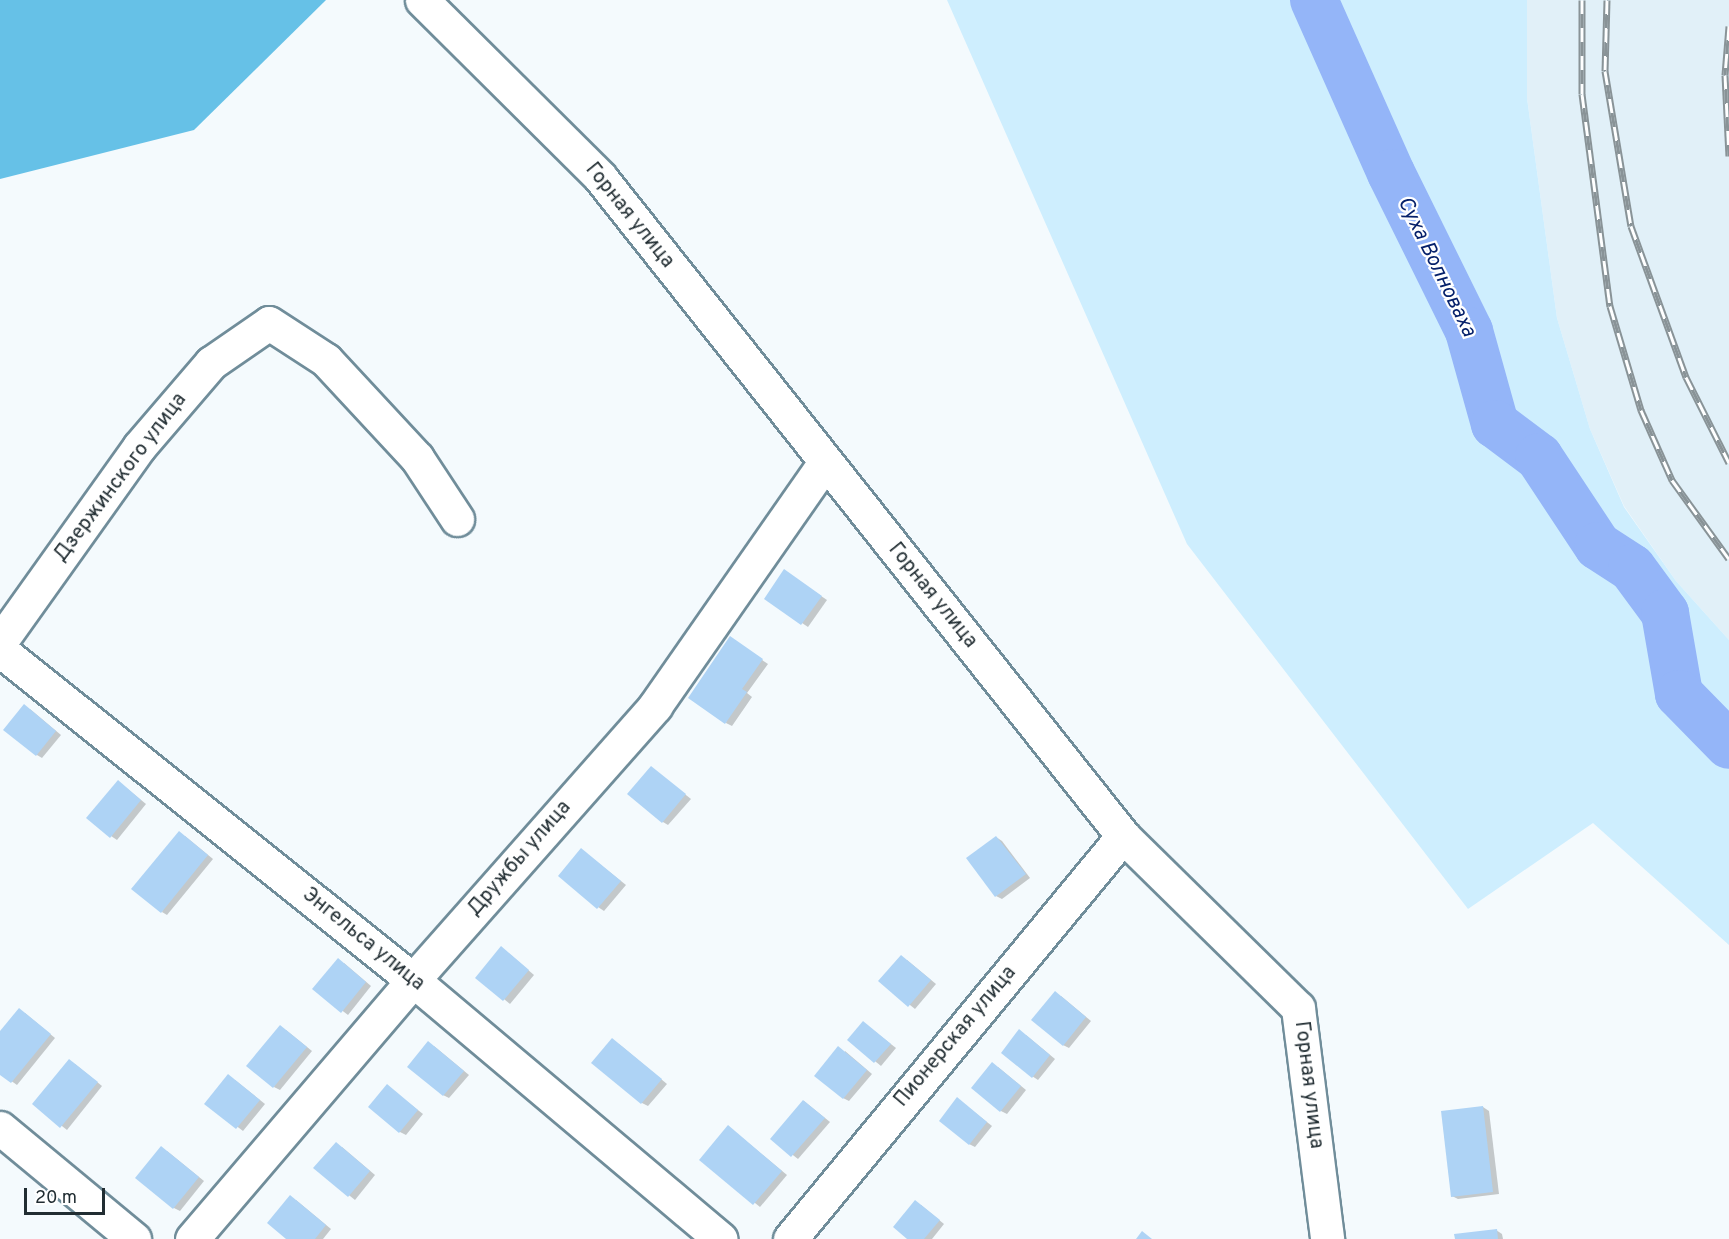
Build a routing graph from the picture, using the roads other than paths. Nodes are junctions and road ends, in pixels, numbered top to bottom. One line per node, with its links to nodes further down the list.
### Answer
1 (422, 0): 2 (street, Горная улица)
2 (825, 462): 6 (street, Горная улица); 7 (street, Дружбы улица)
3 (457, 519): 4 (street, Дзержинского улица)
4 (0, 642)
5 (0, 650): 7 (street, Энгельса улица)
6 (1123, 836): 12 (street, Пионерская улица); 13 (street, Горная улица)
7 (413, 980): 10 (street, Дружбы улица); 11 (street, Энгельса улица)
8 (0, 1128): 9 (street)
9 (134, 1239)
10 (192, 1239)
11 (721, 1239)
12 (790, 1239)
13 (1327, 1239)

